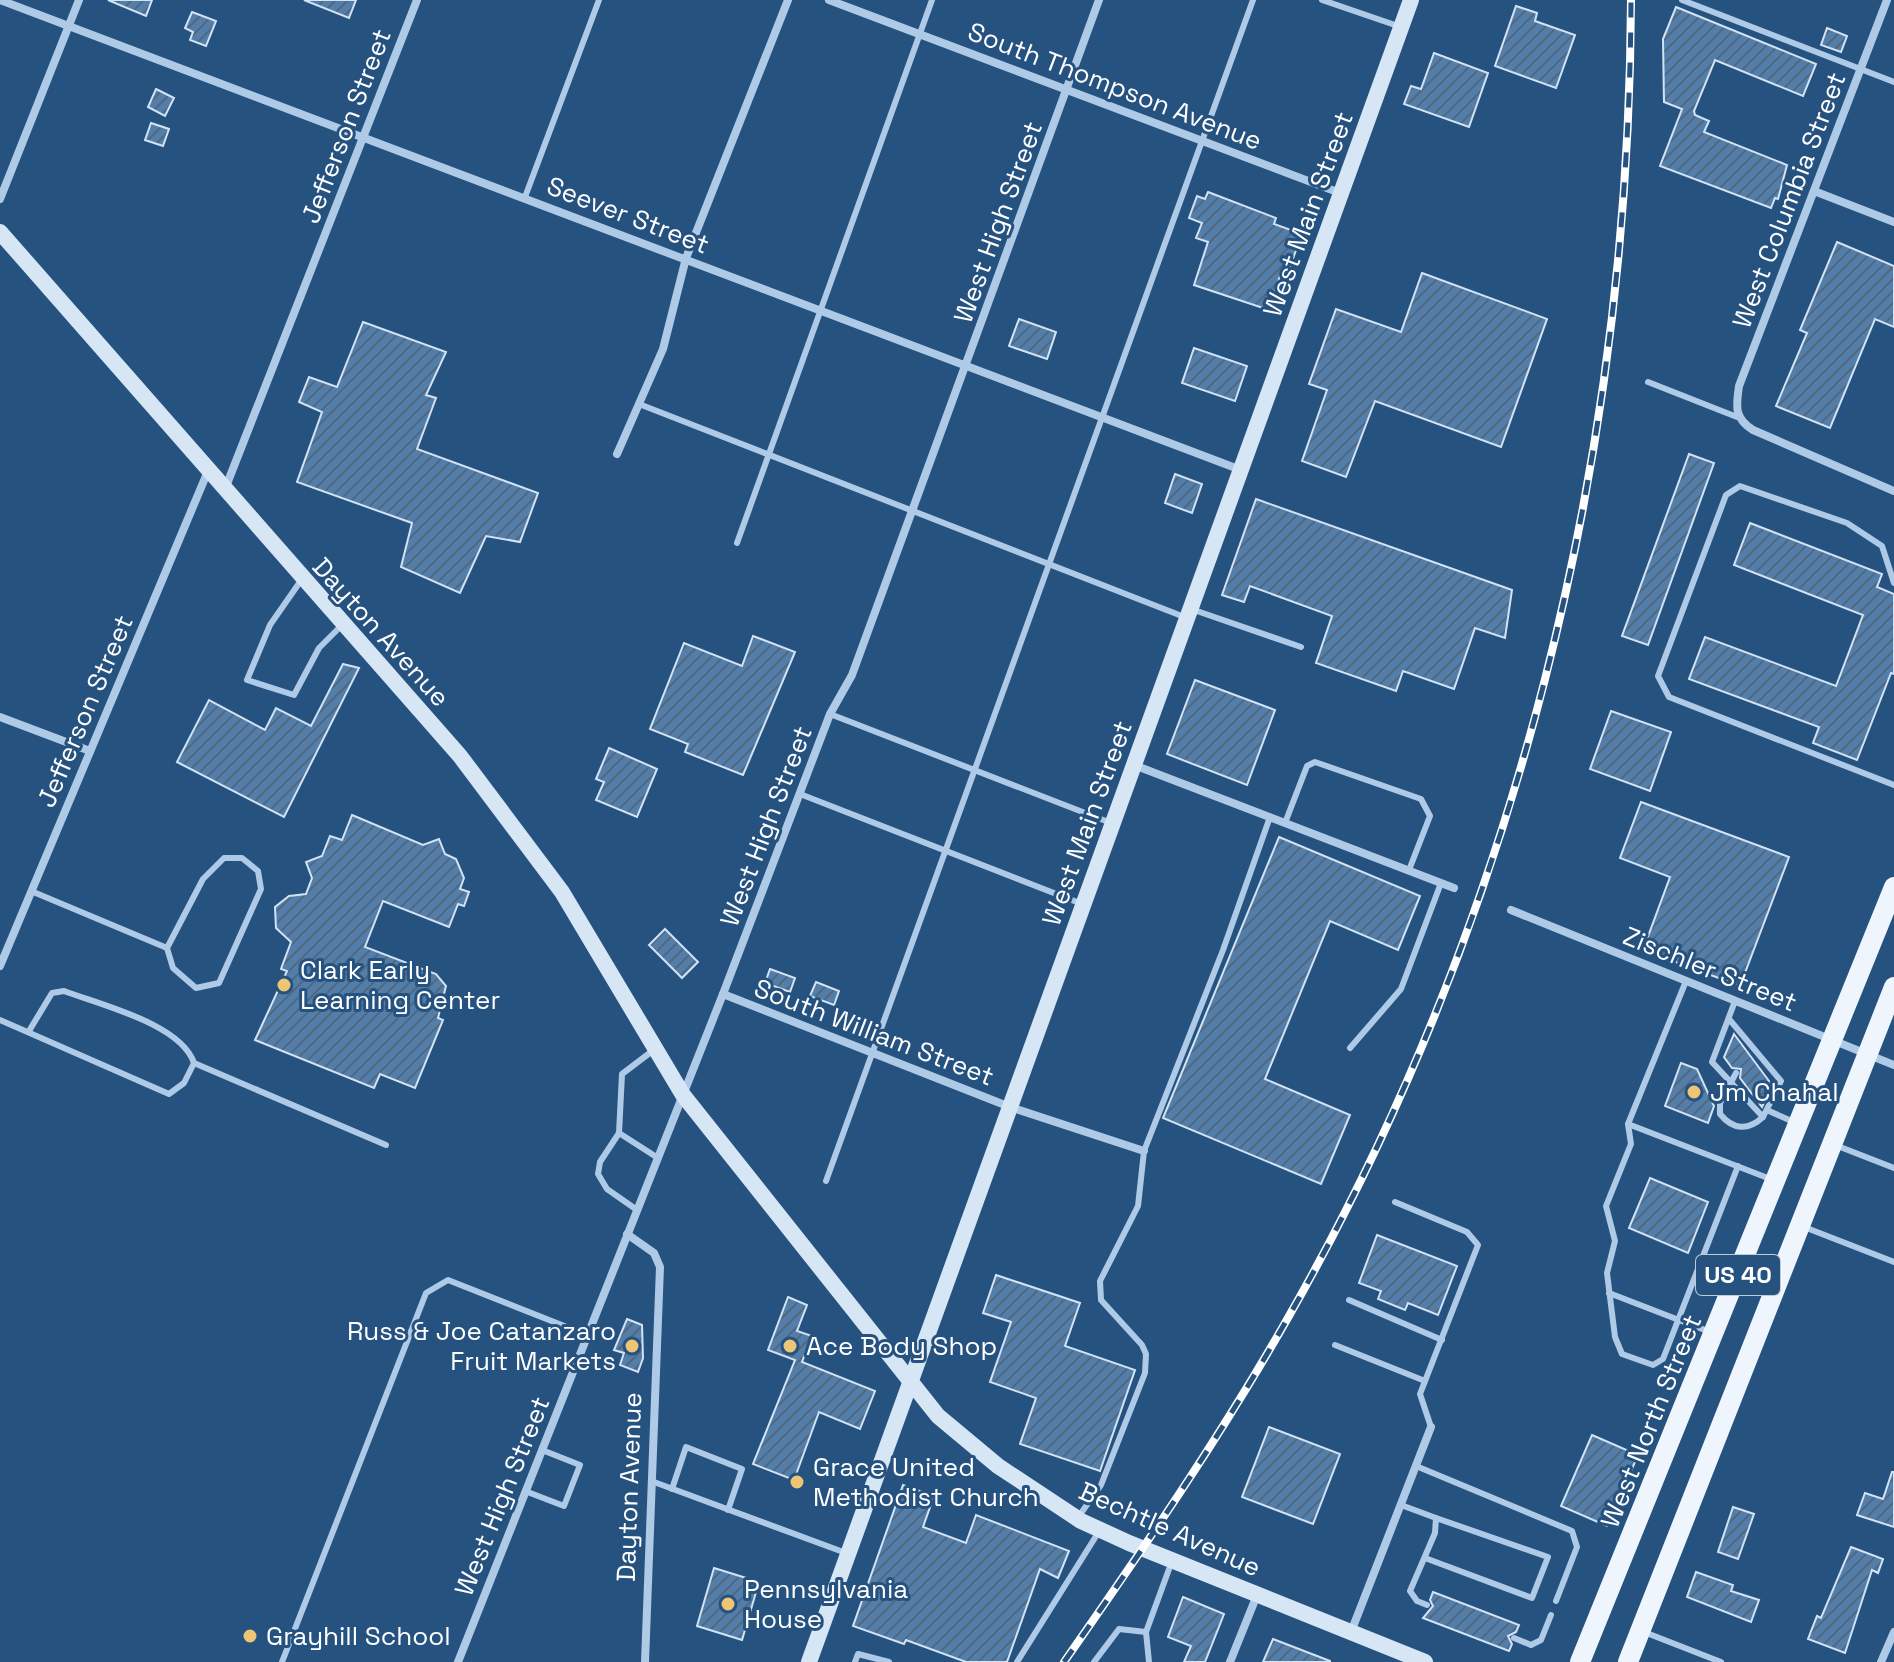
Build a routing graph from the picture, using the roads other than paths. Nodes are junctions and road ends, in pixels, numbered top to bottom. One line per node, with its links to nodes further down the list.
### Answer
1 (0, 0): 14 (street, Seever Street)
2 (79, 0): 14 (street)
3 (417, 0): 20 (street, Jefferson Street)
4 (599, 0): 24 (lane)
5 (788, 0): 28 (street)
6 (829, 0): 16 (street, South Thompson Avenue)
7 (932, 0): 16 (lane)
8 (1099, 0): 19 (street, West High Street)
9 (1253, 0): 21 (lane)
10 (1322, 0): 15 (lane)
11 (1411, 0): 15 (main road, West Main Street)
12 (1682, 0): 17 (lane)
13 (1887, 0): 17 (street, West Columbia Street)
14 (68, 26): 20 (street, Seever Street); 25 (street)
15 (1401, 27): 23 (main road, West Main Street)
16 (921, 32): 19 (street, South Thompson Avenue); 29 (lane)
17 (1860, 70): 18 (lane); 22 (street, West Columbia Street)
18 (1894, 82)
19 (1067, 88): 21 (street, South Thompson Avenue); 30 (street, West High Street)
20 (364, 137): 24 (street, Seever Street); 39 (street, Jefferson Street)
21 (1202, 141): 23 (street, South Thompson Avenue); 34 (lane)
22 (1814, 191): 26 (street); 33 (street, West Columbia Street)
23 (1341, 193): 37 (main road, West Main Street)
24 (525, 197): 28 (street, Seever Street)
25 (0, 199)
26 (1894, 222)
27 (0, 232): 38 (main road, Dayton Avenue)
28 (686, 258): 29 (street, Seever Street); 32 (street)
29 (823, 310): 30 (street, Seever Street); 36 (lane)
30 (968, 364): 34 (street, Seever Street); 41 (street, West High Street)
31 (1648, 382): 33 (lane)
32 (639, 404): 35 (street); 36 (lane)
33 (1737, 417): 40 (street)
34 (1102, 420): 37 (street, Seever Street); 43 (lane)
35 (617, 454)
36 (768, 455): 41 (lane); 42 (lane)
37 (1241, 470): 46 (main road, West Main Street)
38 (208, 471): 39 (main road, Dayton Avenue); 51 (street, Jefferson Street)
39 (225, 490): 44 (main road, Dayton Avenue)
40 (1894, 491)
41 (913, 511): 43 (lane); 49 (street, West High Street)
42 (737, 543)
43 (1052, 565): 46 (lane); 53 (lane)
44 (302, 579): 47 (main road, Dayton Avenue); 47 (lane)
45 (1894, 583): 54 (lane)
46 (1189, 613): 48 (lane); 52 (main road, West Main Street)
47 (343, 624): 79 (main road, Dayton Avenue)
48 (1301, 647)
49 (830, 714): 53 (lane); 55 (street, West High Street)
50 (0, 717): 51 (street)
51 (90, 751): 64 (street, Jefferson Street)
52 (1134, 765): 56 (street); 57 (main road, West Main Street)
53 (977, 771): 57 (lane); 59 (lane)
54 (1894, 785)
55 (800, 794): 59 (lane); 71 (street, West High Street)
56 (1270, 817): 58 (street); 98 (lane)
57 (1111, 823): 65 (main road, West Main Street)
58 (1285, 823): 60 (street); 60 (lane)
59 (947, 854): 65 (lane); 81 (lane)
60 (1409, 870): 61 (street)
61 (1441, 883): 63 (street); 78 (lane)
62 (1894, 887): 76 (main road, West North Street / US 40)
63 (1454, 888)
64 (31, 891): 67 (lane); 68 (street, Jefferson Street)
65 (1082, 904): 90 (main road, West Main Street)
66 (1511, 910): 69 (street, Zischler Street)
67 (167, 948): 67 (lane)
68 (0, 966)
69 (1686, 981): 72 (street, Zischler Street); 93 (lane)
70 (1894, 987): 82 (main road, US 40)
71 (723, 994): 81 (street, South William Street); 89 (street, West High Street)
72 (1735, 1001): 73 (lane); 76 (street, Zischler Street)
73 (1729, 1019): 77 (lane); 88 (lane)
74 (0, 1020): 75 (lane)
75 (29, 1031): 84 (lane); 84 (lane)
76 (1833, 1041): 82 (street, Zischler Street); 94 (main road, West North Street / US 40)
77 (1750, 1044): 80 (lane); 83 (lane)
78 (1350, 1048)
79 (655, 1049): 89 (main road, Dayton Avenue); 95 (lane)
80 (1747, 1051)
81 (875, 1054): 90 (street, South William Street); 102 (lane)
82 (1867, 1055): 85 (street, Zischler Street); 96 (main road, US 40)
83 (1766, 1062): 86 (lane); 91 (lane)
84 (194, 1063): 97 (lane)
85 (1894, 1065)
86 (1762, 1071)
87 (1736, 1073): 88 (lane)
88 (1731, 1083): 92 (lane); 92 (lane)
89 (683, 1095): 99 (street, West High Street); 117 (main road, Bechtle Avenue)
90 (1010, 1107): 98 (street, South William Street); 117 (main road, West Main Street)
91 (1769, 1111): 92 (lane); 94 (lane)
92 (1763, 1117)
93 (1628, 1124): 100 (lane); 109 (lane)
94 (1799, 1124): 103 (main road, West North Street / US 40)
95 (619, 1133): 99 (lane); 105 (lane)
96 (1831, 1144): 101 (lane); 106 (main road, US 40)
97 (386, 1145)
98 (1144, 1151): 126 (lane)
99 (658, 1158): 105 (street, West High Street)
100 (1738, 1166): 103 (lane); 111 (lane)
101 (1894, 1168)
102 (826, 1181)
103 (1776, 1181): 112 (main road, West North Street / US 40)
104 (1395, 1202): 114 (lane)
105 (637, 1210): 107 (street, West High Street)
106 (1799, 1225): 108 (lane); 136 (main road, US 40)
107 (627, 1234): 113 (street, West High Street); 121 (street, Dayton Avenue)
108 (1894, 1262)
109 (1609, 1293): 111 (lane); 111 (lane)
110 (1349, 1300): 114 (lane)
111 (1678, 1320): 112 (lane)
112 (1714, 1334): 152 (main road, West North Street / US 40)
113 (587, 1335): 119 (street, West High Street); 141 (lane)
114 (1442, 1340): 116 (lane)
115 (1335, 1345): 116 (lane)
116 (1425, 1381): 118 (lane)
117 (911, 1383): 126 (main road, Bechtle Avenue); 129 (main road, West Main Street)
118 (1431, 1427): 120 (street)
119 (542, 1450): 123 (street, West High Street); 123 (lane)
120 (1416, 1466): 124 (street); 133 (lane)
121 (654, 1482): 122 (lane); 143 (street, Dayton Avenue)
122 (672, 1489): 125 (lane); 125 (lane)
123 (525, 1491): 142 (street, West High Street)
124 (1401, 1505): 127 (lane); 139 (street)
125 (728, 1510): 129 (lane)
126 (1077, 1518): 128 (main road, Bechtle Avenue)
127 (1436, 1518): 130 (lane); 130 (lane)
128 (1100, 1530): 131 (main road, Bechtle Avenue); 147 (lane)
129 (849, 1554): 144 (main road, West Main Street)
130 (1425, 1558): 134 (lane)
131 (1172, 1561): 132 (main road, Bechtle Avenue); 137 (lane)
132 (1257, 1595): 139 (main road, Bechtle Avenue); 150 (street)
133 (1556, 1601)
134 (1427, 1605)
135 (1551, 1615): 140 (lane)
136 (1641, 1631): 153 (main road, US 40); 154 (lane)
137 (1146, 1632): 148 (lane); 149 (lane)
138 (1894, 1632): 155 (street)
139 (1351, 1633): 151 (main road, Bechtle Avenue)
140 (1514, 1638)
141 (282, 1662)
142 (458, 1662)
143 (645, 1662)
144 (809, 1662)
145 (855, 1662): 146 (lane)
146 (889, 1662)
147 (1017, 1662)
148 (1094, 1662)
149 (1149, 1662)
150 (1230, 1662)
151 (1425, 1662)
152 (1580, 1662)
153 (1628, 1662)
154 (1721, 1662)
155 (1881, 1662)

